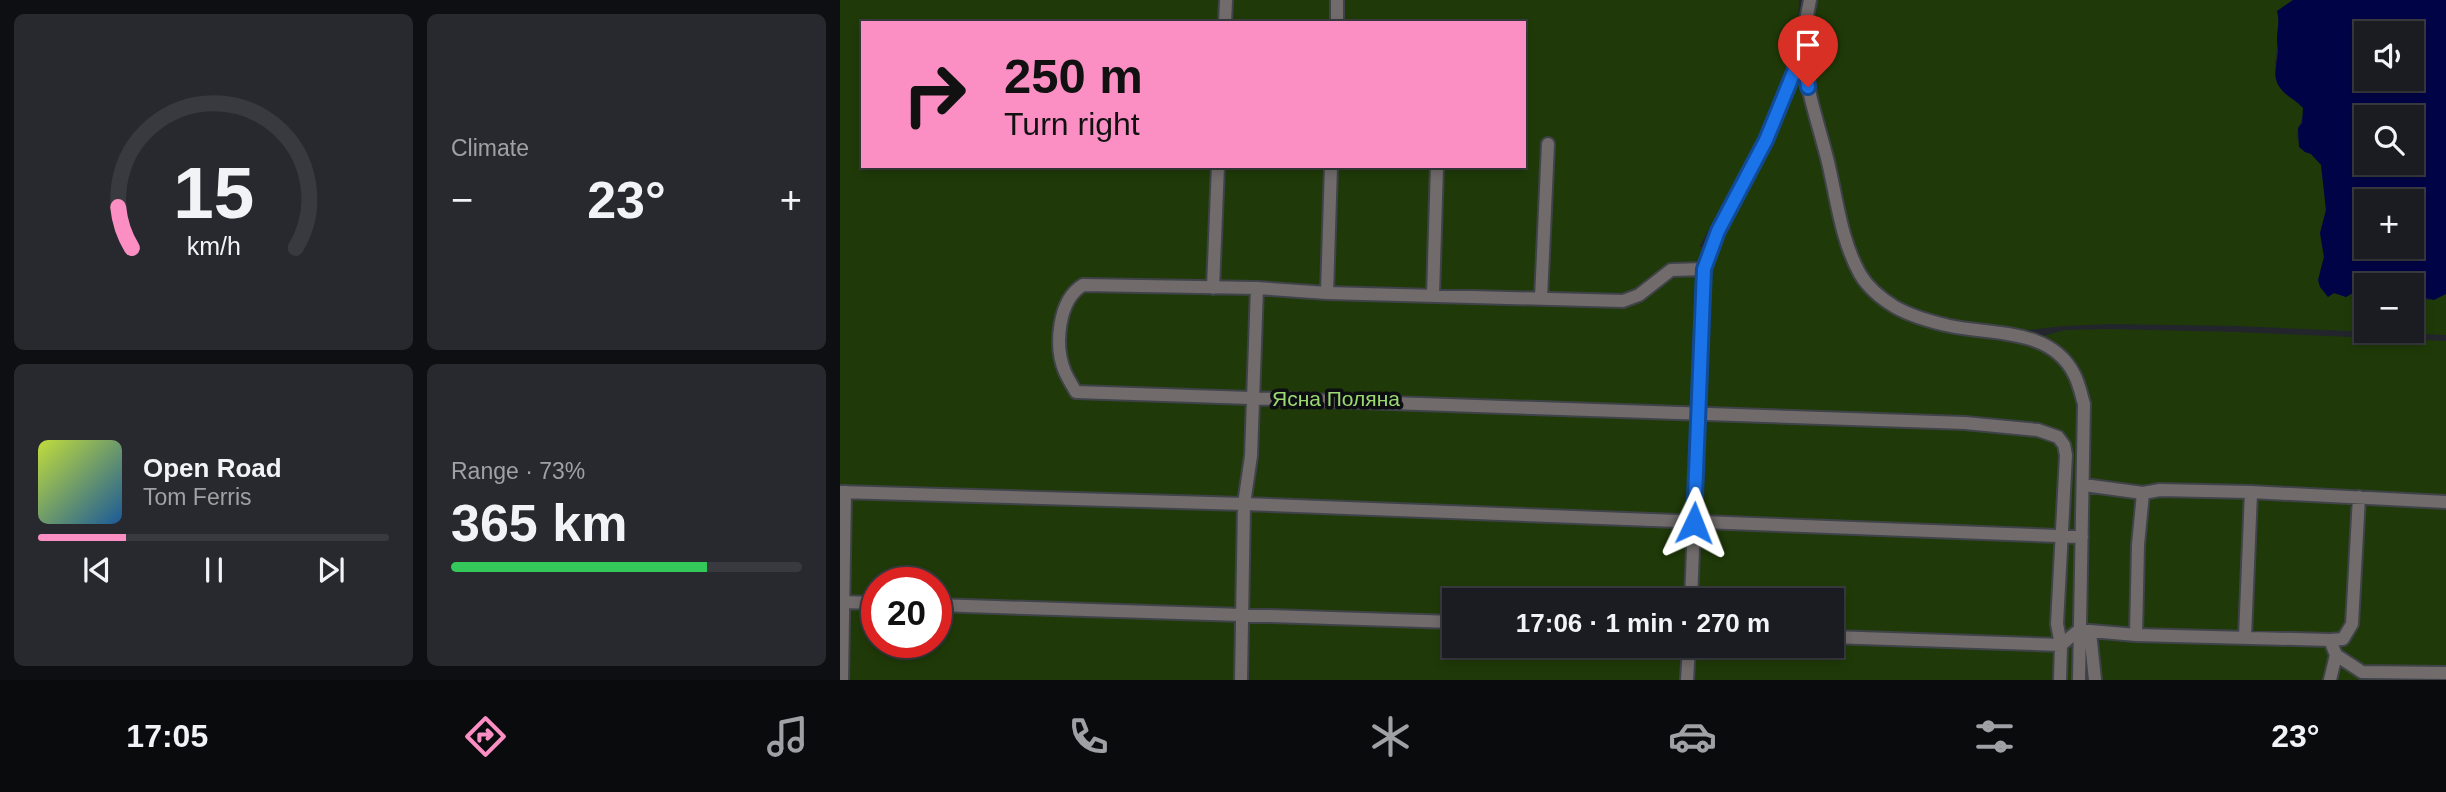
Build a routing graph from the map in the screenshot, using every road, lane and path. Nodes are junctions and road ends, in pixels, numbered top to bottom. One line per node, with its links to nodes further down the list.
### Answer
1 (1226, 0): 4 (street)
2 (1337, 0): 5 (street)
3 (1810, 0): 6 (street)
4 (1225, 21)
5 (1336, 21)
6 (1803, 50): 11 (street); 19 (street)
7 (1548, 144): 16 (street)
8 (1218, 168): 12 (street)
9 (1331, 168): 14 (street)
10 (1437, 168): 15 (street)
11 (1704, 269): 16 (street); 18 (street)
12 (1213, 288): 13 (street); 17 (street)
13 (1257, 288): 14 (street); 17 (street)
14 (1327, 293): 15 (street)
15 (1433, 295): 16 (street)
16 (1541, 298)
17 (1254, 397): 18 (street); 25 (street)
18 (1697, 414): 26 (street); 27 (street)
19 (2084, 485): 22 (street); 28 (street)
20 (842, 492): 25 (street); 30 (street)
21 (2250, 492): 22 (street); 23 (street); 38 (street)
22 (2143, 493): 36 (street)
23 (2358, 497): 24 (street); 39 (street)
24 (2446, 502)
25 (1244, 504): 26 (street); 33 (street)
26 (1694, 523): 27 (street); 29 (street)
27 (2062, 536): 28 (street); 40 (street)
28 (2082, 537): 35 (street)
29 (1691, 588)
30 (841, 602): 31 (street); 44 (street)
31 (861, 603)
32 (952, 605): 33 (street)
33 (1244, 614): 34 (street); 45 (street)
34 (1442, 622)
35 (2084, 631): 36 (street); 40 (street); 48 (street); 49 (street)
36 (2136, 635): 38 (street)
37 (1844, 636): 40 (street)
38 (2245, 638): 39 (street)
39 (2330, 640): 41 (street)
40 (2061, 645): 47 (street)
41 (2336, 655): 43 (street); 50 (street)
42 (1688, 658): 46 (street)
43 (2446, 673)
44 (842, 680)
45 (1241, 680)
46 (1687, 680)
47 (2060, 680)
48 (2079, 680)
49 (2095, 680)
50 (2329, 680)

